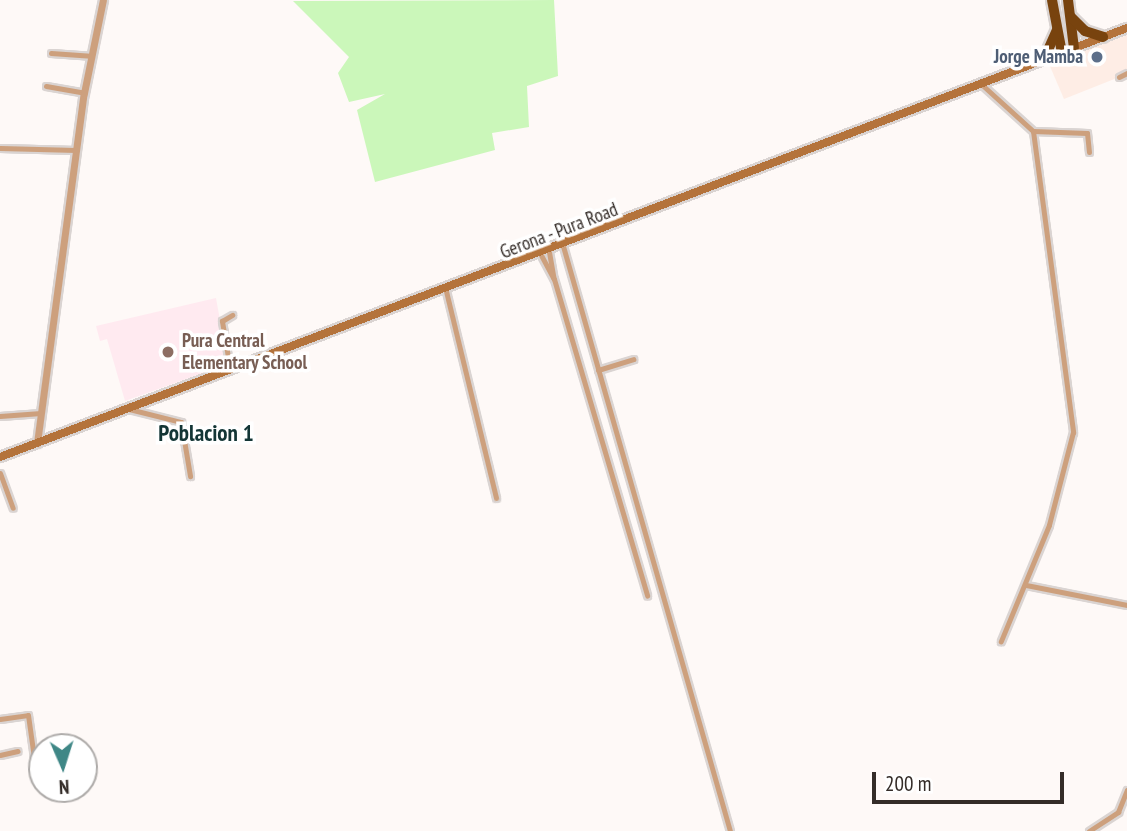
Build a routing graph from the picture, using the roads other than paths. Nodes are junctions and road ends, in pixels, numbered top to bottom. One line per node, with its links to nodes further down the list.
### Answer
1 (103, 0): 11 (street)
2 (1052, 0): 5 (highway)
3 (1068, 0): 4 (highway)
4 (1071, 17): 7 (highway); 8 (highway)
5 (1058, 26): 9 (highway); 12 (highway)
6 (1127, 28): 7 (main road, Gerona - Pura Road)
7 (1104, 37): 8 (main road, Gerona - Pura Road)
8 (1074, 48): 9 (main road, Gerona - Pura Road)
9 (1062, 52): 12 (main road, Gerona - Pura Road)
10 (51, 53): 11 (street)
11 (90, 56): 17 (street)
12 (1044, 59): 15 (main road, Gerona - Pura Road)
13 (1127, 73): 14 (street)
14 (1119, 77)
15 (980, 83): 18 (street); 22 (main road, Gerona - Pura Road)
16 (46, 86): 17 (street)
17 (84, 93): 20 (street)
18 (1033, 131): 21 (street); 38 (street)
19 (0, 148): 20 (street)
20 (76, 150): 30 (street)
21 (1089, 152)
22 (563, 246): 23 (main road, Gerona - Pura Road); 28 (street)
23 (545, 253): 24 (main road, Gerona - Pura Road); 39 (street)
24 (446, 291): 27 (main road, Gerona - Pura Road); 36 (street)
25 (232, 315): 27 (street)
26 (633, 359): 28 (street)
27 (230, 369): 29 (main road, Gerona - Pura Road)
28 (598, 370): 47 (street)
29 (125, 408): 32 (main road, Gerona - Pura Road); 35 (street)
30 (41, 412): 31 (street); 32 (street)
31 (0, 416)
32 (37, 443): 33 (main road, Gerona - Pura Road)
33 (0, 457)
34 (0, 473): 37 (street)
35 (190, 477)
36 (496, 498)
37 (13, 508)
38 (1026, 585): 40 (street); 41 (street)
39 (647, 596)
40 (1127, 605)
41 (1002, 641)
42 (0, 719): 43 (street)
43 (30, 733)
44 (18, 751): 45 (street)
45 (0, 755)
46 (1127, 790): 48 (street)
47 (730, 831)
48 (1090, 831)

